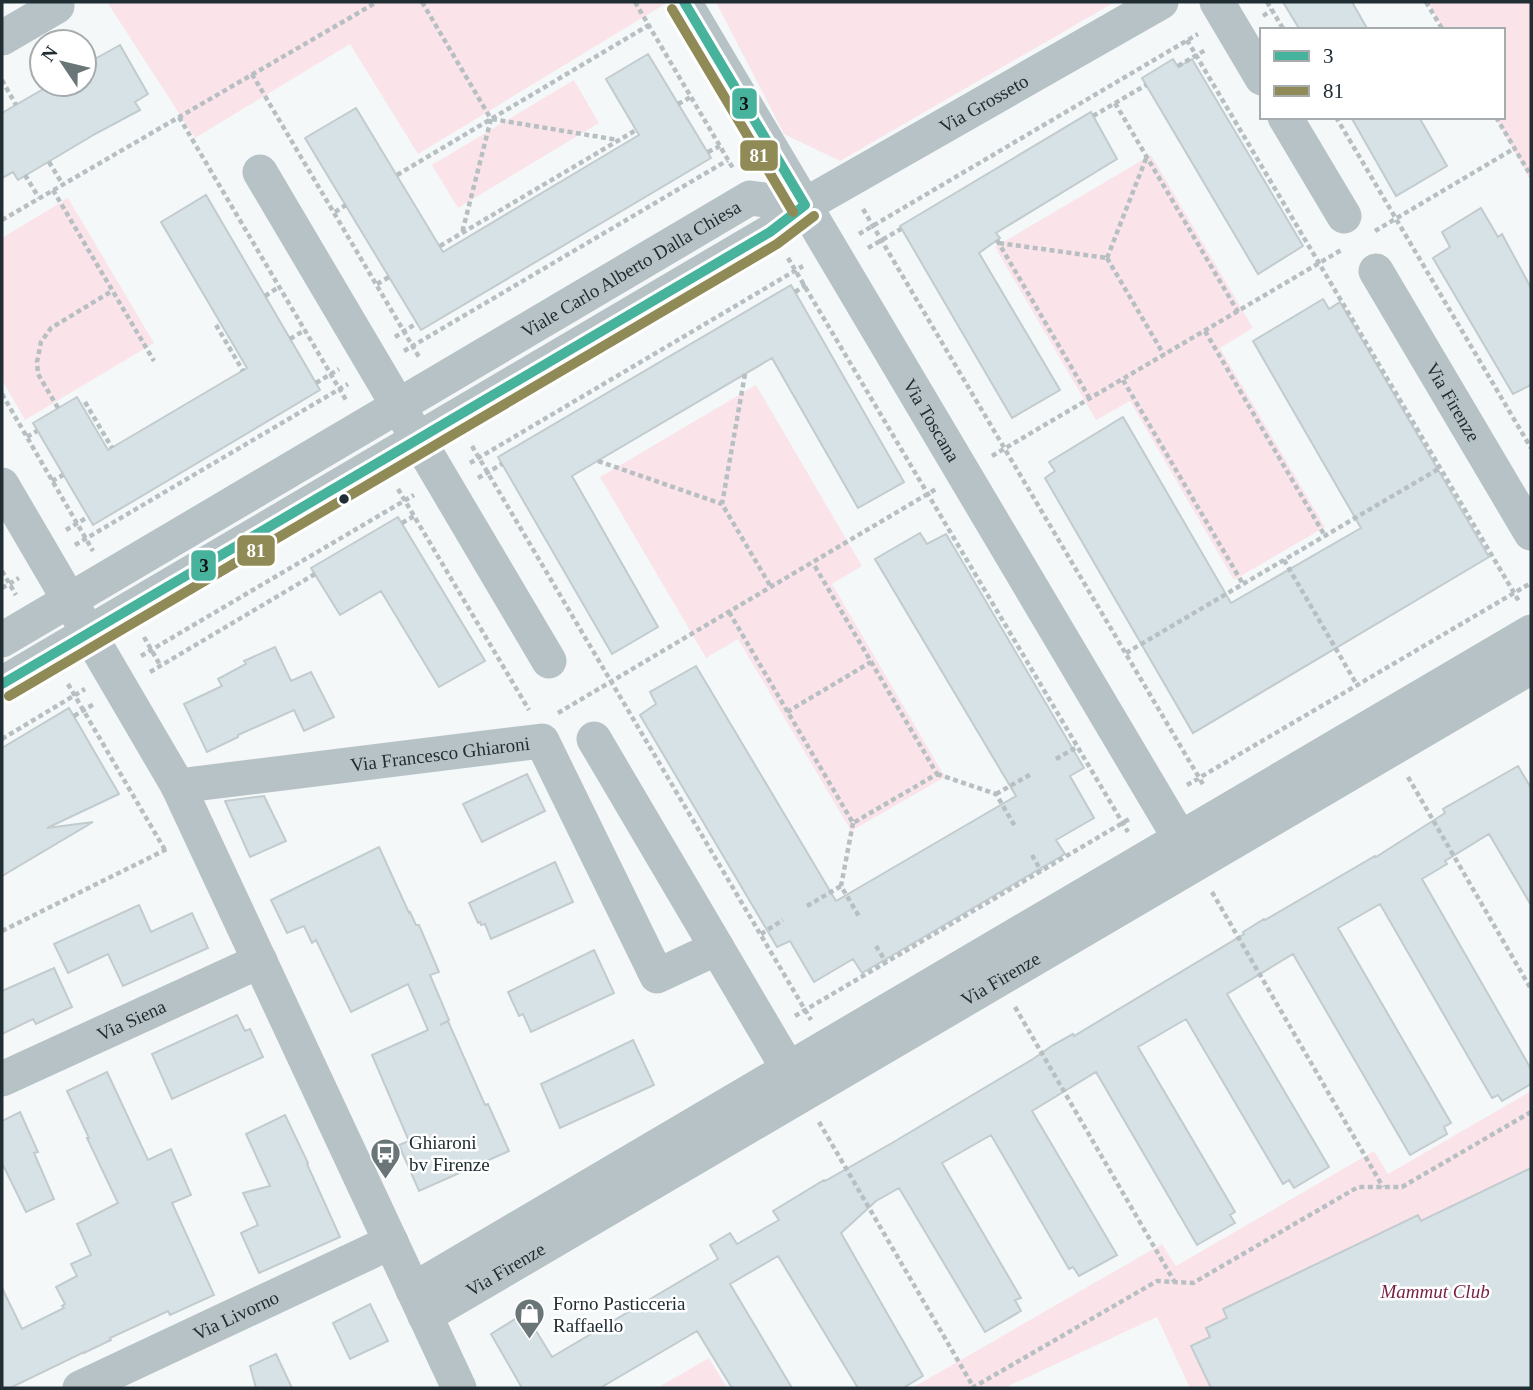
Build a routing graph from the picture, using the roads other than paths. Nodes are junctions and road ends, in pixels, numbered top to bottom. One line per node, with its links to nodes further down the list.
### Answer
1 (684, 2): 9 (street, Via Toscana)
2 (1161, 2): 9 (street, Via Grosseto)
3 (57, 6): 5 (street)
4 (1221, 9): 6 (street)
5 (2, 38)
6 (1260, 75)
7 (1286, 119): 10 (street)
8 (260, 172): 12 (street)
9 (805, 205): 12 (street, Viale Carlo Alberto Dalla Chiesa); 13 (street, Viale Carlo Alberto Dalla Chiesa); 25 (street, Via Toscana)
10 (1356, 231)
11 (1376, 271): 15 (street, Via Firenze)
12 (398, 406): 13 (street); 16 (street, Viale Carlo Alberto Dalla Chiesa)
13 (418, 439): 18 (street, Viale Carlo Alberto Dalla Chiesa); 20 (street)
14 (2, 485): 16 (street)
15 (1531, 533)
16 (69, 600): 18 (street); 19 (street, Viale Carlo Alberto Dalla Chiesa)
17 (1528, 622): 25 (street, Via Firenze)
18 (89, 633): 22 (street, Viale Carlo Alberto Dalla Chiesa); 24 (street)
19 (2, 640)
20 (549, 662)
21 (1531, 667): 25 (street, Via Firenze)
22 (2, 684)
23 (594, 739): 26 (street)
24 (178, 786): 26 (street, Via Francesco Ghiaroni); 27 (street)
25 (1188, 851): 29 (street, Via Firenze); 29 (street, Via Firenze)
26 (717, 948): 29 (street)
27 (260, 961): 28 (street, Via Siena); 30 (street)
28 (2, 1079)
29 (796, 1082): 31 (street, Via Firenze)
30 (391, 1242): 31 (street); 32 (street, Via Livorno)
31 (419, 1303): 33 (street)
32 (80, 1388)
33 (459, 1388)

